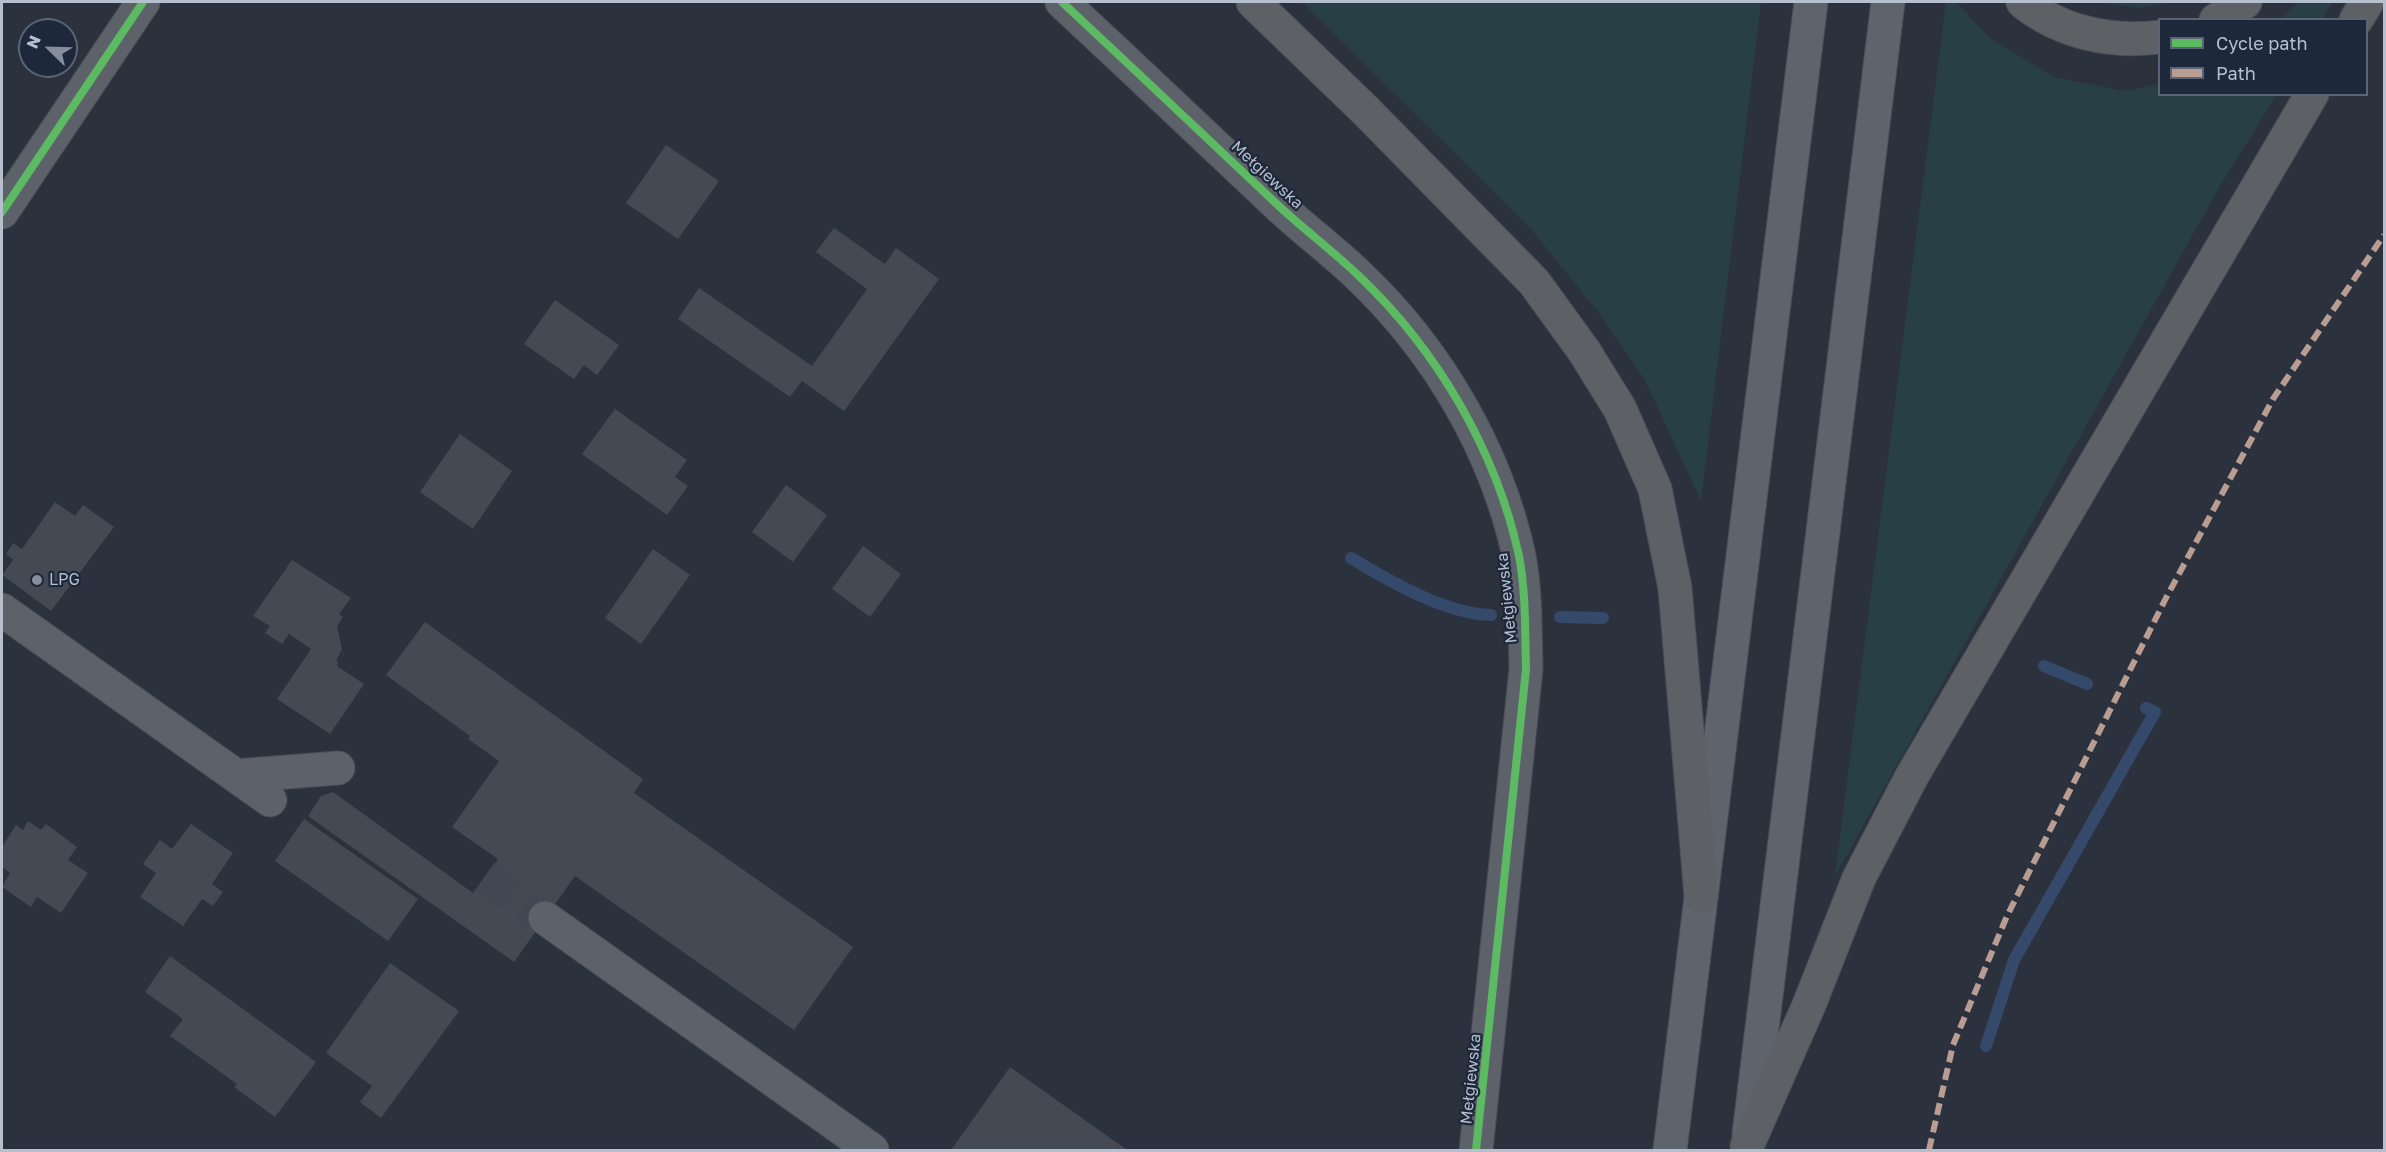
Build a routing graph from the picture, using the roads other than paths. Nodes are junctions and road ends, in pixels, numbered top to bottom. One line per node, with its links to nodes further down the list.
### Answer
1 (143, 2): 13 (street)
2 (1062, 2): 22 (street, Mełgiewska)
3 (1253, 2): 18 (highway)
4 (1811, 2): 18 (main road)
5 (1888, 2): 20 (main road)
6 (2023, 2): 11 (highway)
7 (2245, 2): 9 (highway)
8 (2367, 2): 10 (highway)
9 (2219, 18)
10 (2357, 18)
11 (2158, 37)
12 (2311, 96): 20 (highway)
13 (2, 212)
14 (2, 610): 16 (street)
15 (338, 768): 16 (street)
16 (236, 776): 17 (street)
17 (270, 800)
18 (1701, 896): 23 (main road)
19 (545, 918): 21 (street)
20 (1747, 1148)
21 (872, 1150)
22 (1476, 1150)
23 (1670, 1150)

